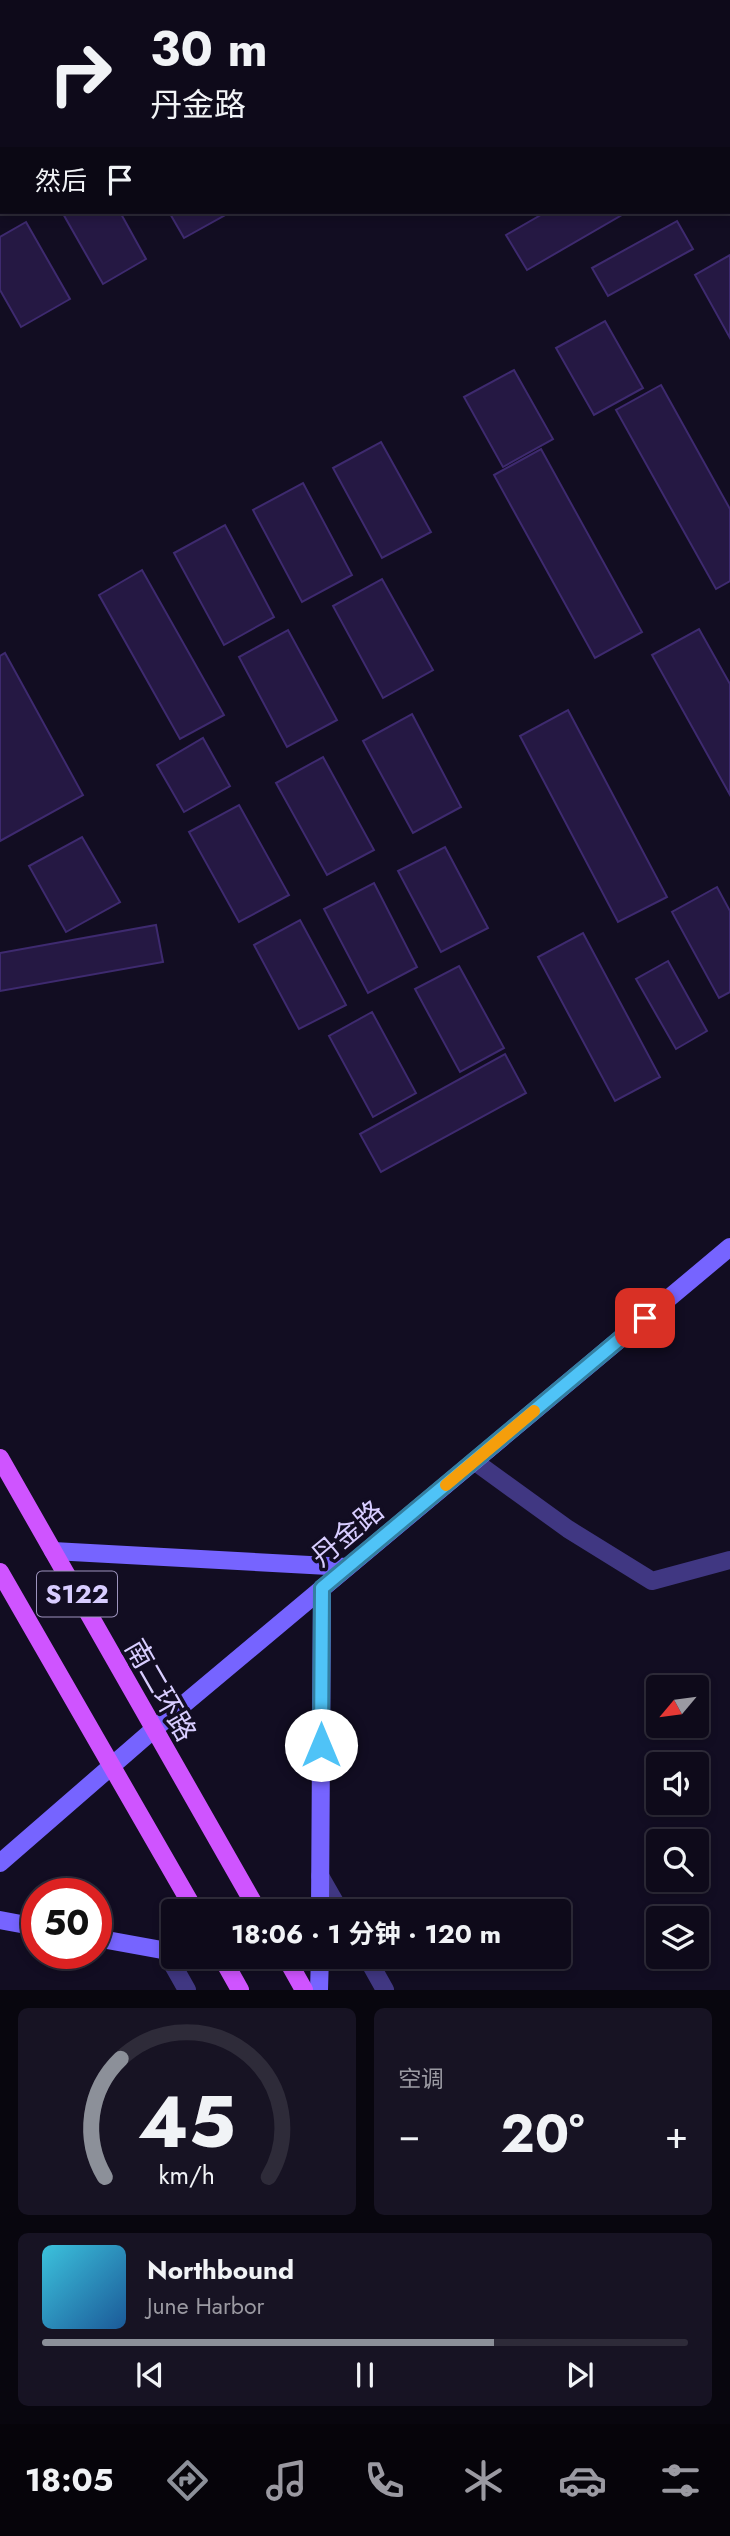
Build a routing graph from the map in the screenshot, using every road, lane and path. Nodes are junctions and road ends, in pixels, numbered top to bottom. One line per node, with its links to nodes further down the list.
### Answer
1 (730, 1247): 3 (main road, 丹金路)
2 (0, 1458): 4 (main road, 南二环路 / S122)
3 (474, 1461): 5 (street); 6 (main road, 丹金路)
4 (53, 1551): 6 (main road); 9 (main road, 南二环路 / S122)
5 (730, 1560)
6 (347, 1567): 8 (main road, 丹金路)
7 (0, 1572): 10 (main road, S122)
8 (322, 1588): 9 (main road, 丹金路); 12 (main road)
9 (153, 1730): 10 (main road, 丹金路); 14 (main road, 南二环路 / S122)
10 (112, 1767): 11 (main road, 丹金路); 13 (main road, S122)
11 (0, 1863)
12 (320, 1875): 15 (main road); 16 (street)
13 (188, 1899)
14 (251, 1899)
15 (320, 1899)
16 (333, 1899)
17 (0, 1920): 18 (main road)
18 (21, 1924)
19 (112, 1941): 20 (main road)
20 (161, 1950)
21 (177, 1969): 26 (street)
22 (228, 1969): 27 (main road)
23 (292, 1969): 28 (main road)
24 (320, 1969): 29 (main road)
25 (373, 1969): 30 (street)
26 (187, 1990)
27 (240, 1990)
28 (304, 1990)
29 (319, 1990)
30 (384, 1990)

